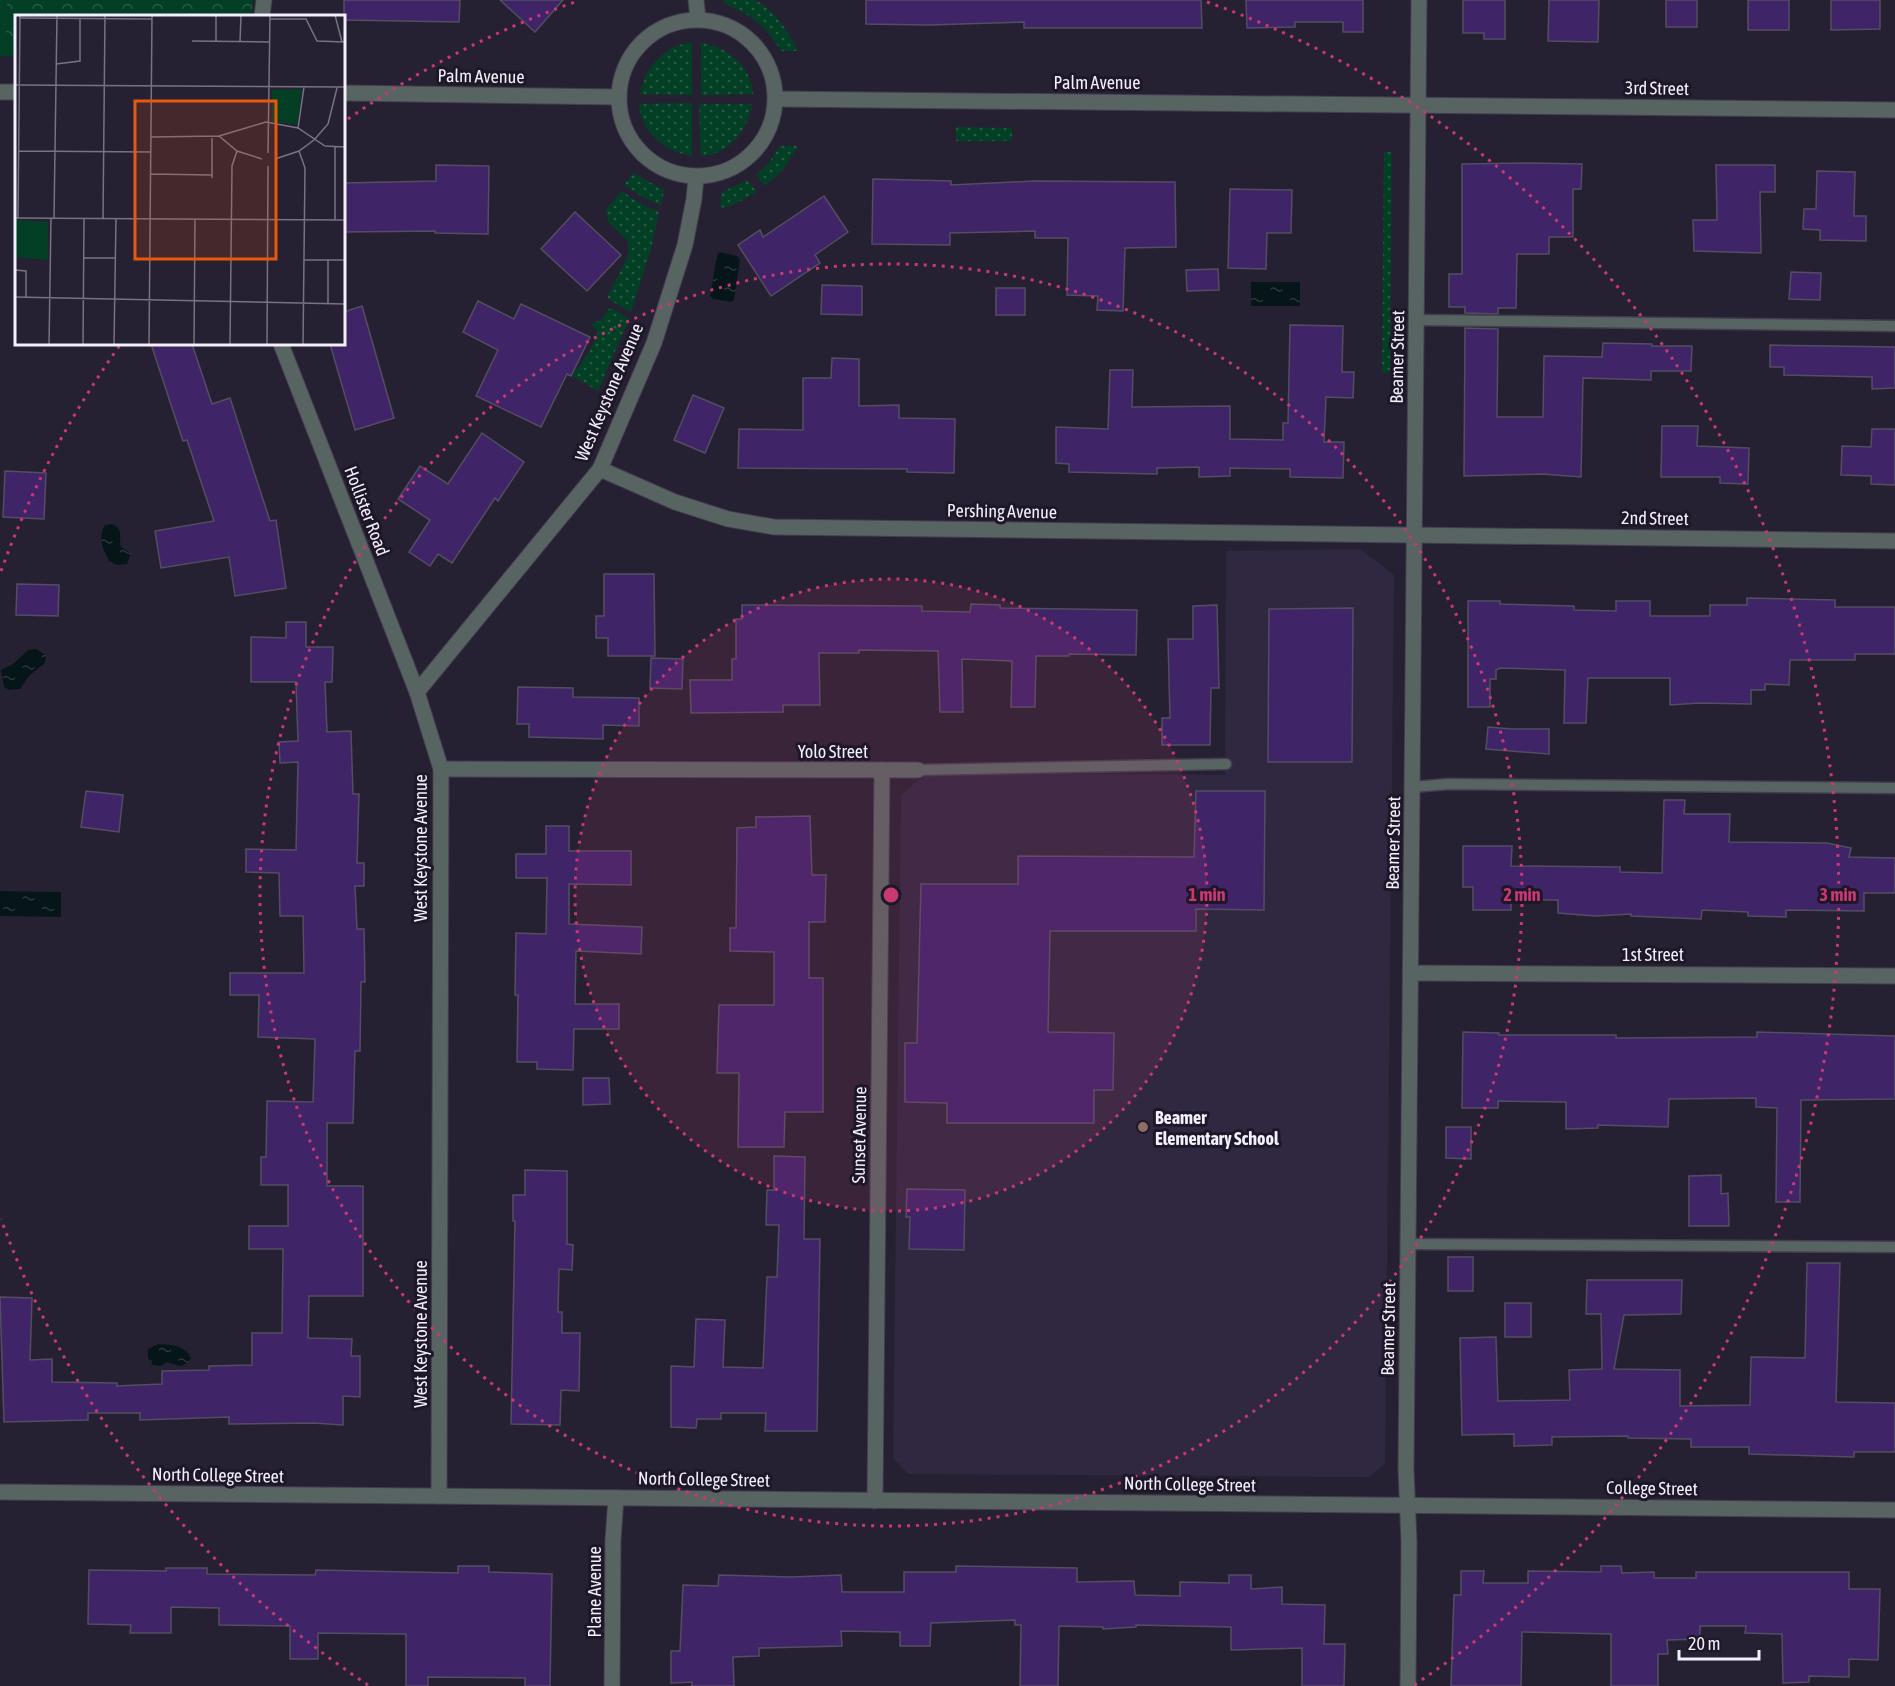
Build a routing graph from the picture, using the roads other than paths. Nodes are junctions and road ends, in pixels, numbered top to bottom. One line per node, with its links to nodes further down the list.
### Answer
1 (264, 0): 4 (street)
2 (696, 0): 5 (street)
3 (1419, 0): 9 (street, Beamer Street)
4 (262, 15)
5 (698, 19): 7 (street); 8 (street)
6 (345, 93): 7 (street, Palm Avenue)
7 (619, 97): 11 (street)
8 (776, 99): 9 (street, Palm Avenue); 11 (street)
9 (1419, 105): 10 (street, 3rd Street); 12 (street, Beamer Street)
10 (1895, 110)
11 (696, 177): 15 (street, West Keystone Avenue)
12 (1417, 320): 13 (lane); 16 (street, Beamer Street)
13 (1895, 326)
14 (281, 345): 18 (street, Hollister Road)
15 (600, 469): 16 (street, Pershing Avenue); 18 (street, West Keystone Avenue)
16 (1415, 535): 17 (street, 2nd Street); 23 (street, Beamer Street)
17 (1895, 541)
18 (417, 692): 20 (street, West Keystone Avenue)
19 (1226, 764): 22 (lane, Yolo Street)
20 (441, 769): 21 (street, Yolo Street); 30 (street, West Keystone Avenue)
21 (882, 770): 22 (street, Yolo Street); 32 (street, Sunset Avenue)
22 (918, 770)
23 (1413, 787): 24 (lane); 25 (street, Beamer Street)
24 (1895, 788)
25 (1411, 973): 26 (street, 1st Street); 27 (street, Beamer Street)
26 (1895, 976)
27 (1409, 1244): 28 (lane); 33 (street, Beamer Street)
28 (1895, 1247)
29 (0, 1492): 30 (street, North College Street)
30 (439, 1496): 31 (street, North College Street)
31 (616, 1498): 32 (street, North College Street); 35 (street, Plane Avenue)
32 (875, 1501): 33 (street, North College Street)
33 (1408, 1505): 34 (street, College Street); 36 (street, Beamer Street)
34 (1895, 1510)
35 (612, 1686)
36 (1408, 1686)

